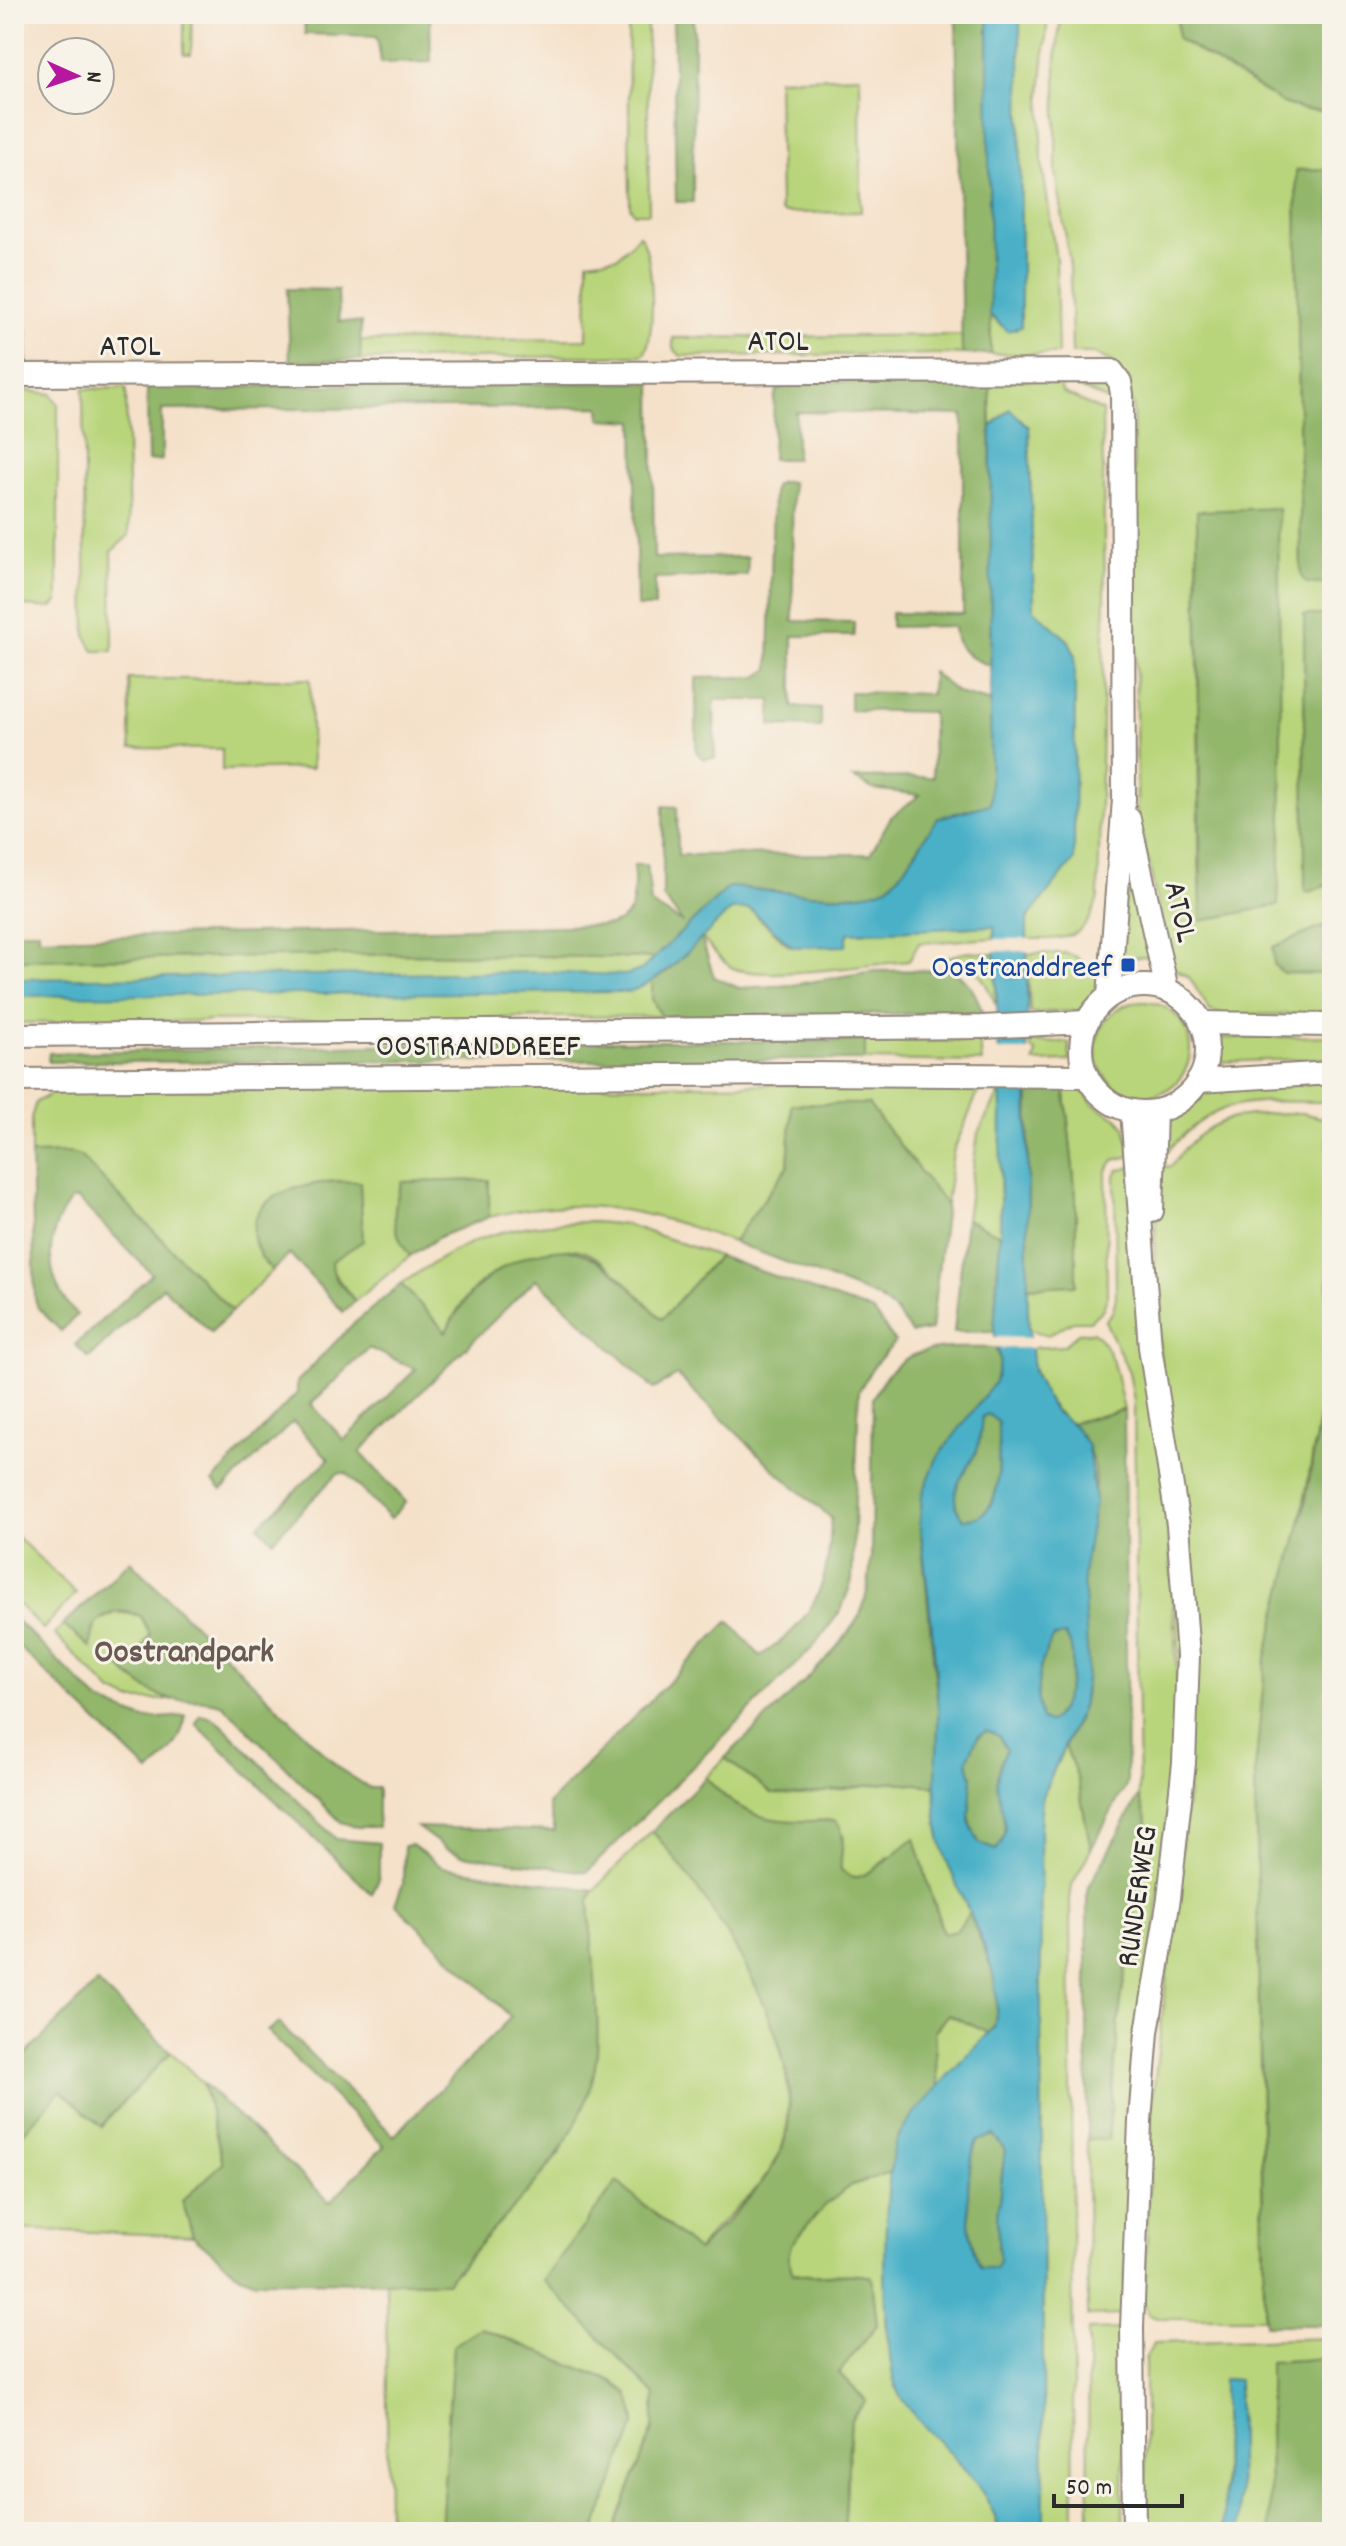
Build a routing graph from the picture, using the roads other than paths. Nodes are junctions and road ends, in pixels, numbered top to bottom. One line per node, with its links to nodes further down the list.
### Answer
1 (14, 375): 2 (street, ATOL)
2 (1124, 799): 3 (street, ATOL); 4 (street, ATOL)
3 (1167, 990): 4 (street); 6 (street)
4 (1109, 996): 5 (street)
5 (1087, 1022): 8 (street, OOSTRANDDREEF); 10 (street)
6 (1201, 1023): 7 (street); 12 (street)
7 (1332, 1025)
8 (14, 1035)
9 (1332, 1073): 12 (street)
10 (1087, 1076): 11 (street, OOSTRANDDREEF); 13 (street)
11 (14, 1080)
12 (1198, 1081): 14 (street)
13 (1132, 1111): 14 (street); 15 (street, RUNDERWEG)
14 (1155, 1111): 15 (street, RUNDERWEG)
15 (1145, 1272): 16 (street, RUNDERWEG)
16 (1134, 2532)

